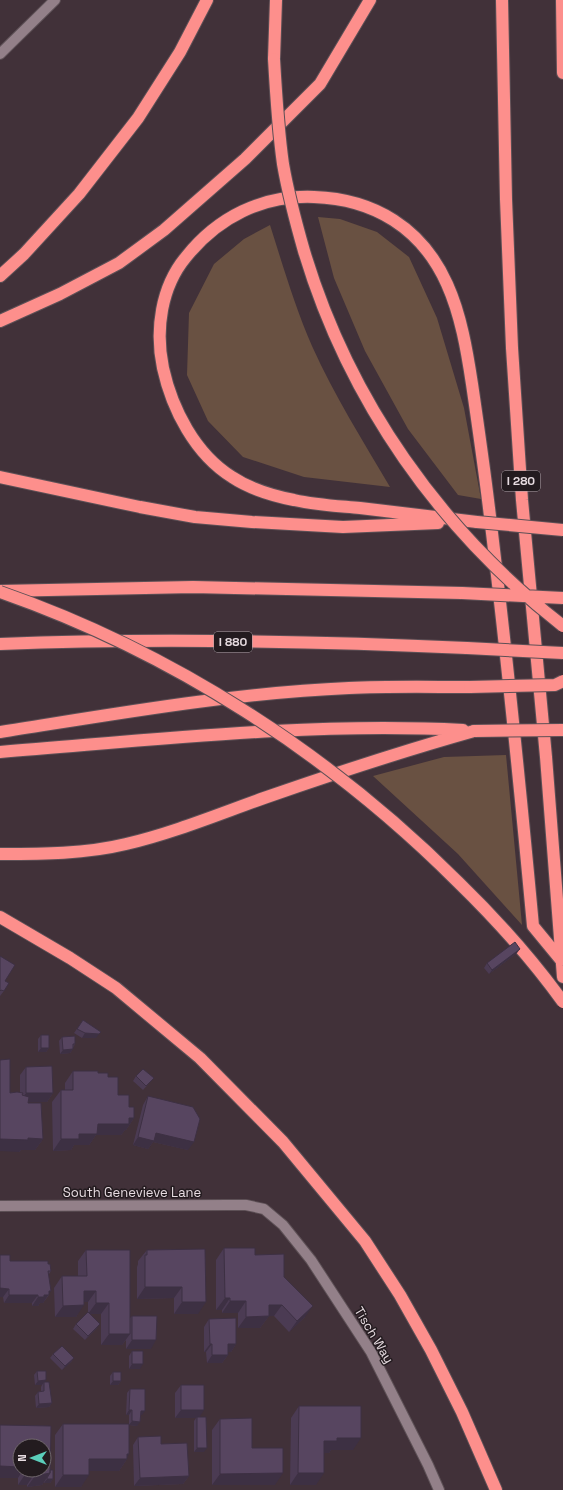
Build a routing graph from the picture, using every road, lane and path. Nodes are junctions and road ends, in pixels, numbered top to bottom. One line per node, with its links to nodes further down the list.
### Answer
1 (55, 0): 7 (street)
2 (207, 0): 9 (highway)
3 (276, 0): 16 (highway, bridge)
4 (370, 0): 10 (highway)
5 (502, 0): 26 (highway, I 280)
6 (562, 0): 8 (highway)
7 (0, 54)
8 (563, 73)
9 (0, 276)
10 (0, 322)
11 (0, 477): 12 (highway)
12 (477, 522): 13 (highway, bridge); 26 (highway)
13 (563, 530)
14 (0, 592): 15 (highway, bridge); 28 (highway, bridge)
15 (563, 598)
16 (563, 626)
17 (0, 644): 18 (highway, I 880, bridge)
18 (563, 653)
19 (563, 681): 22 (highway, bridge)
20 (563, 730): 21 (highway, bridge)
21 (474, 731): 23 (highway); 24 (highway)
22 (0, 732)
23 (0, 752)
24 (0, 854)
25 (0, 917): 32 (highway)
26 (561, 960): 27 (highway, I 280)
27 (563, 977)
28 (563, 1002)
29 (0, 1206): 30 (street, South Genevieve Lane)
30 (264, 1209): 31 (street, Tisch Way)
31 (439, 1490)
32 (496, 1490)

